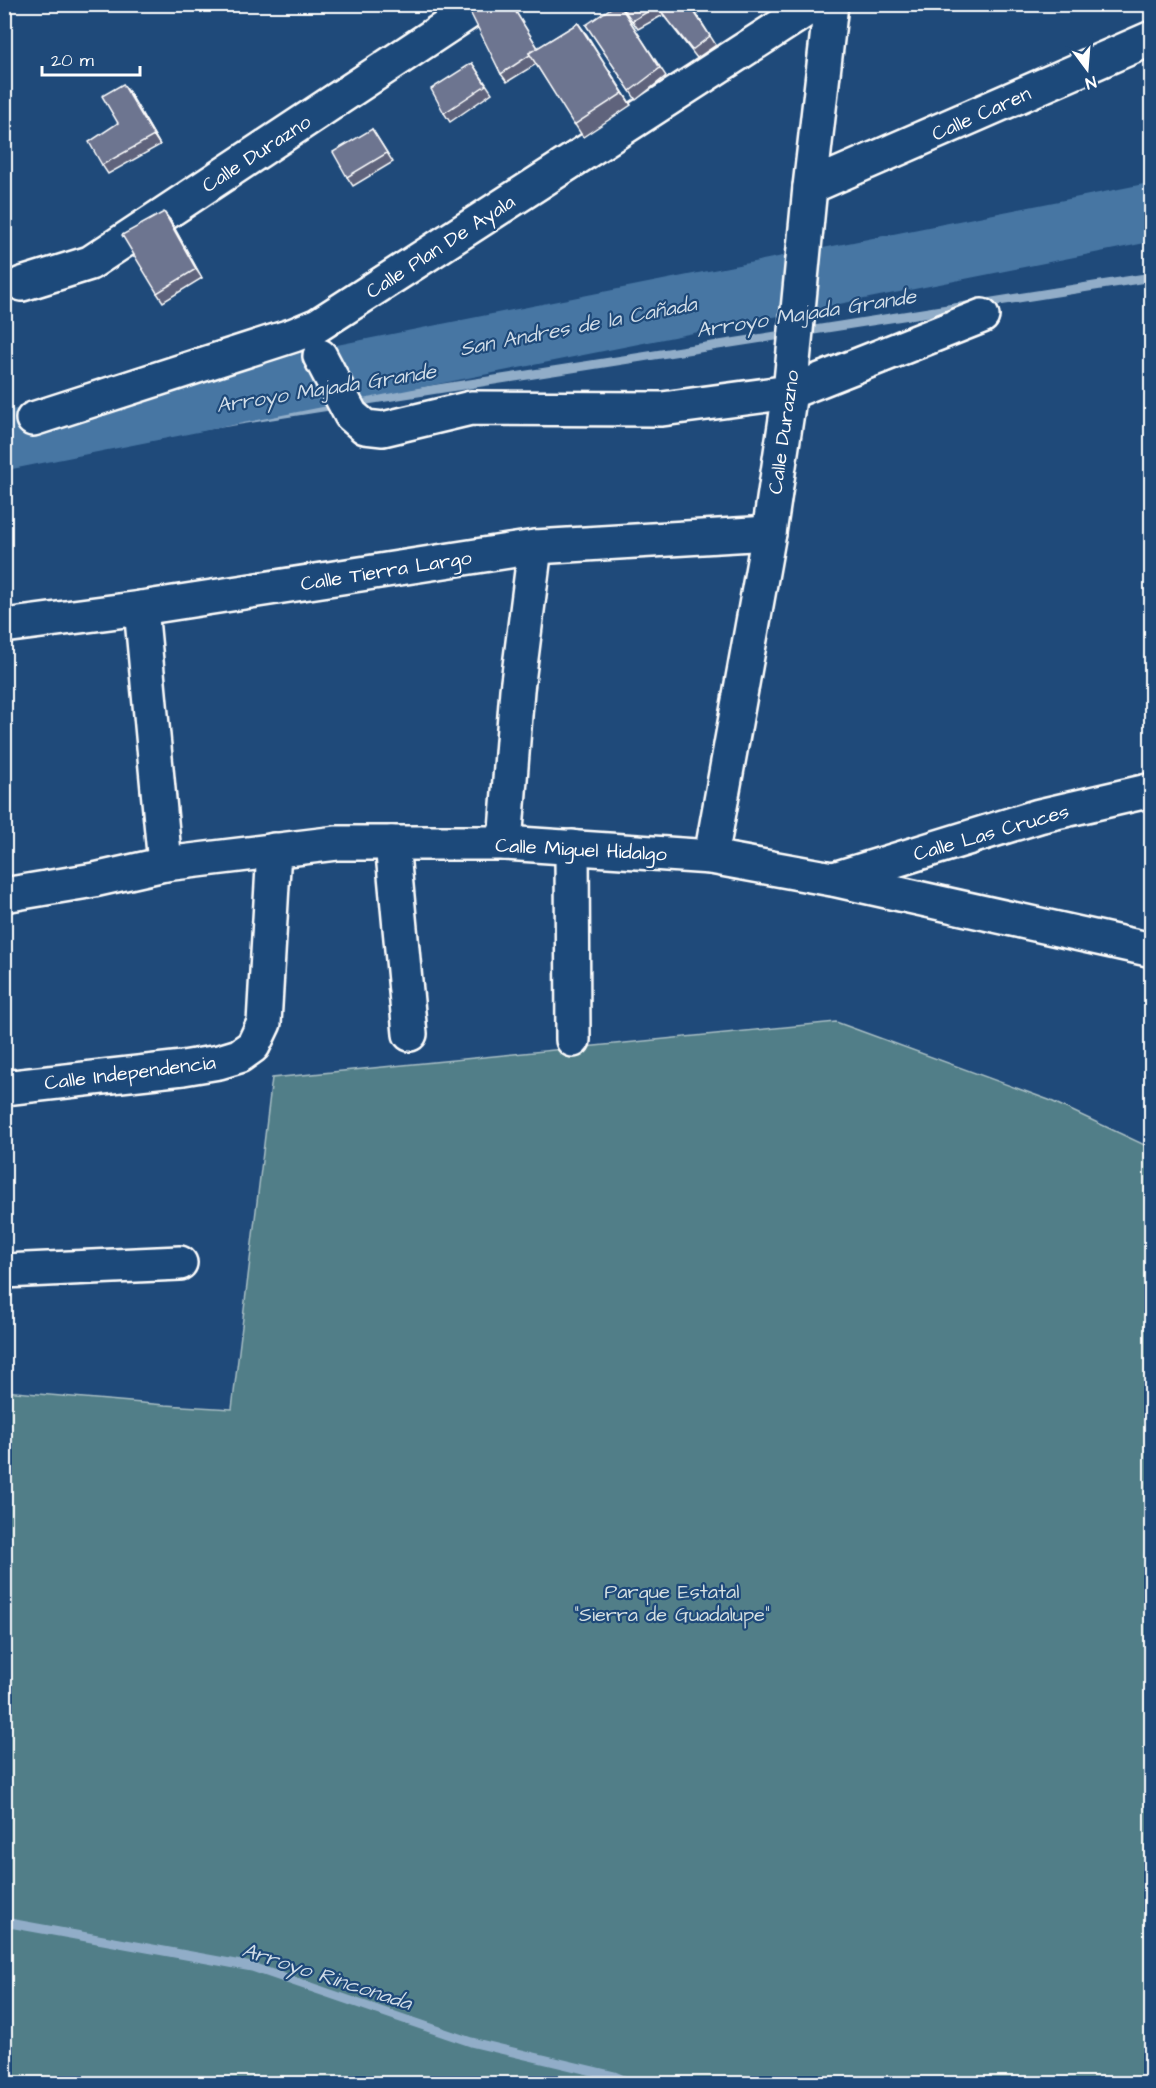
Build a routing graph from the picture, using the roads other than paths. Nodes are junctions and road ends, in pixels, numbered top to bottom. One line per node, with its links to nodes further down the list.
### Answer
1 (481, 4): 6 (street, Calle Durazno)
2 (815, 4): 10 (street, Calle Plan De Ayala)
3 (831, 4): 5 (street, Calle Durazno)
4 (1152, 38): 5 (street, Calle Caren)
5 (810, 187): 9 (street, Calle Durazno)
6 (22, 284)
7 (982, 316): 9 (street)
8 (320, 356): 9 (street)
9 (789, 392): 11 (street, Calle Durazno)
10 (33, 419)
11 (769, 533): 12 (street, Calle Tierra Largo); 20 (street, Calle Durazno)
12 (535, 547): 13 (street, Calle Tierra Largo); 17 (street)
13 (141, 608): 14 (street, Calle Tierra Largo); 21 (street)
14 (4, 626)
15 (1152, 790): 22 (street, Calle Las Cruces)
16 (392, 843): 17 (street, Calle Miguel Hidalgo); 19 (street, Calle Miguel Hidalgo); 25 (street)
17 (505, 843): 18 (street, Calle Miguel Hidalgo)
18 (572, 847): 20 (street, Calle Miguel Hidalgo); 26 (street)
19 (274, 850): 21 (street, Calle Miguel Hidalgo); 27 (street, Calle Independencia)
20 (711, 857): 22 (street, Calle Miguel Hidalgo)
21 (165, 864): 23 (street, Calle Miguel Hidalgo)
22 (832, 879): 24 (street, Calle Miguel Hidalgo)
23 (4, 895)
24 (1152, 950)
25 (410, 1034)
26 (573, 1040)
27 (4, 1088)
28 (180, 1263): 29 (street)
29 (4, 1271)

